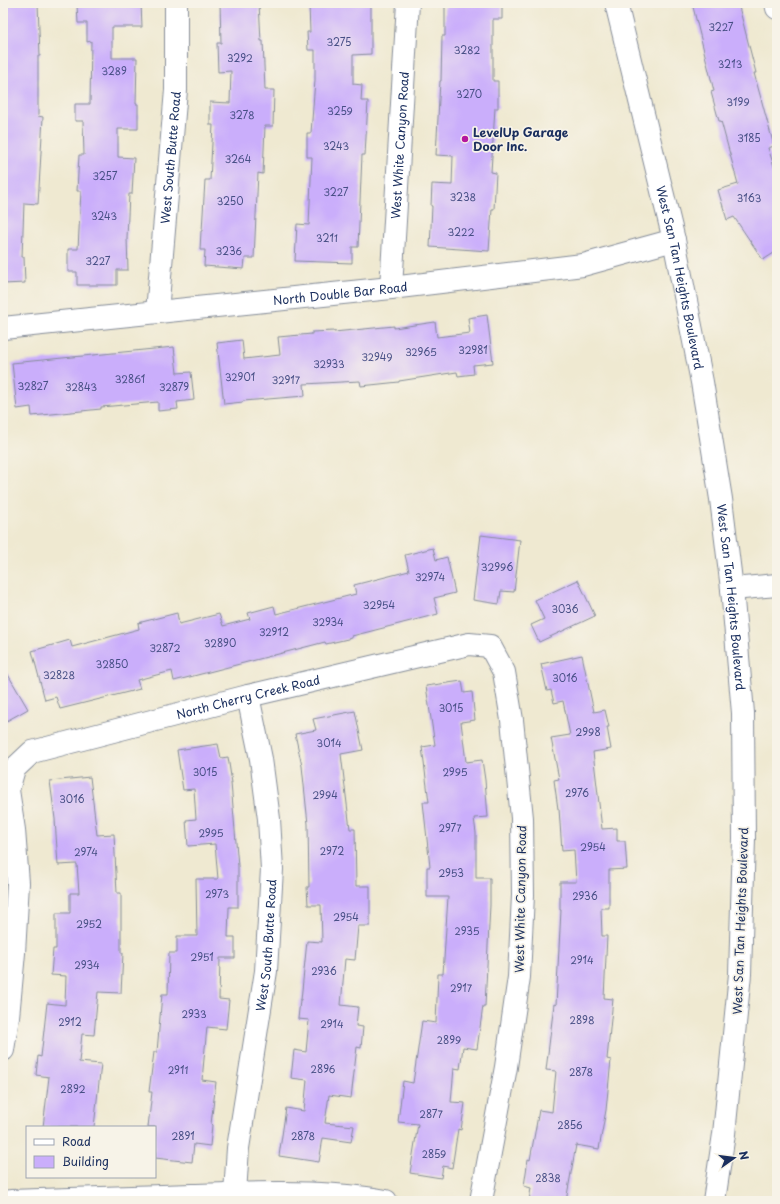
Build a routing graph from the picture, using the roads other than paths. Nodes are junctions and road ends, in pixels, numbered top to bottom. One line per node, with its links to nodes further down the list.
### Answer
1 (176, 3): 8 (street, West South Butte Road)
2 (408, 3): 7 (street, West White Canyon Road)
3 (616, 3): 6 (street, West San Tan Heights Boulevard)
4 (776, 3): 5 (street)
5 (777, 8)
6 (674, 240): 7 (street, North Double Bar Road); 11 (street, West San Tan Heights Boulevard)
7 (391, 288): 8 (street, North Double Bar Road)
8 (157, 312): 9 (street, North Double Bar Road)
9 (3, 328)
10 (777, 585): 11 (street)
11 (732, 589): 19 (street, West San Tan Heights Boulevard)
12 (490, 646): 13 (street, North Cherry Creek Road); 18 (street, West White Canyon Road)
13 (248, 696): 14 (street, North Cherry Creek Road); 15 (street, West South Butte Road)
14 (3, 1050)
15 (235, 1193): 16 (street); 17 (street)
16 (10, 1201)
17 (386, 1201)
18 (481, 1201)
19 (714, 1201)

